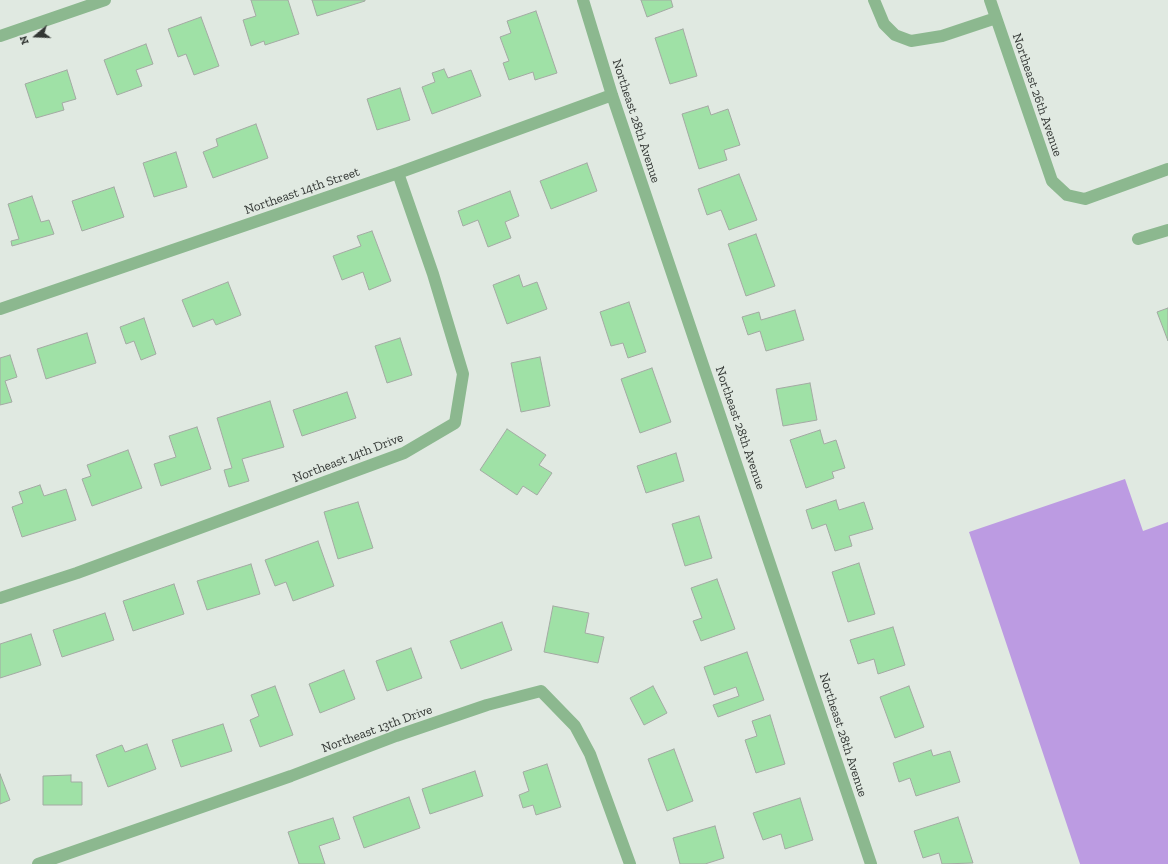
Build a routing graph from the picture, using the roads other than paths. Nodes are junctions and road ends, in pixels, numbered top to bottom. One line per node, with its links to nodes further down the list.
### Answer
1 (105, 0): 6 (street)
2 (583, 0): 7 (street, Northeast 28th Avenue)
3 (874, 0): 5 (street)
4 (990, 0): 5 (street, Northeast 26th Avenue)
5 (996, 18): 8 (street, Northeast 26th Avenue)
6 (0, 36)
7 (612, 95): 9 (street, Northeast 14th Street); 16 (street, Northeast 28th Avenue)
8 (1168, 169)
9 (398, 173): 12 (street, Northeast 14th Street); 13 (street, Northeast 14th Drive)
10 (1168, 230): 11 (street)
11 (1138, 239)
12 (0, 309)
13 (0, 598)
14 (38, 864): 15 (street, Northeast 13th Drive)
15 (630, 864)
16 (871, 864)

